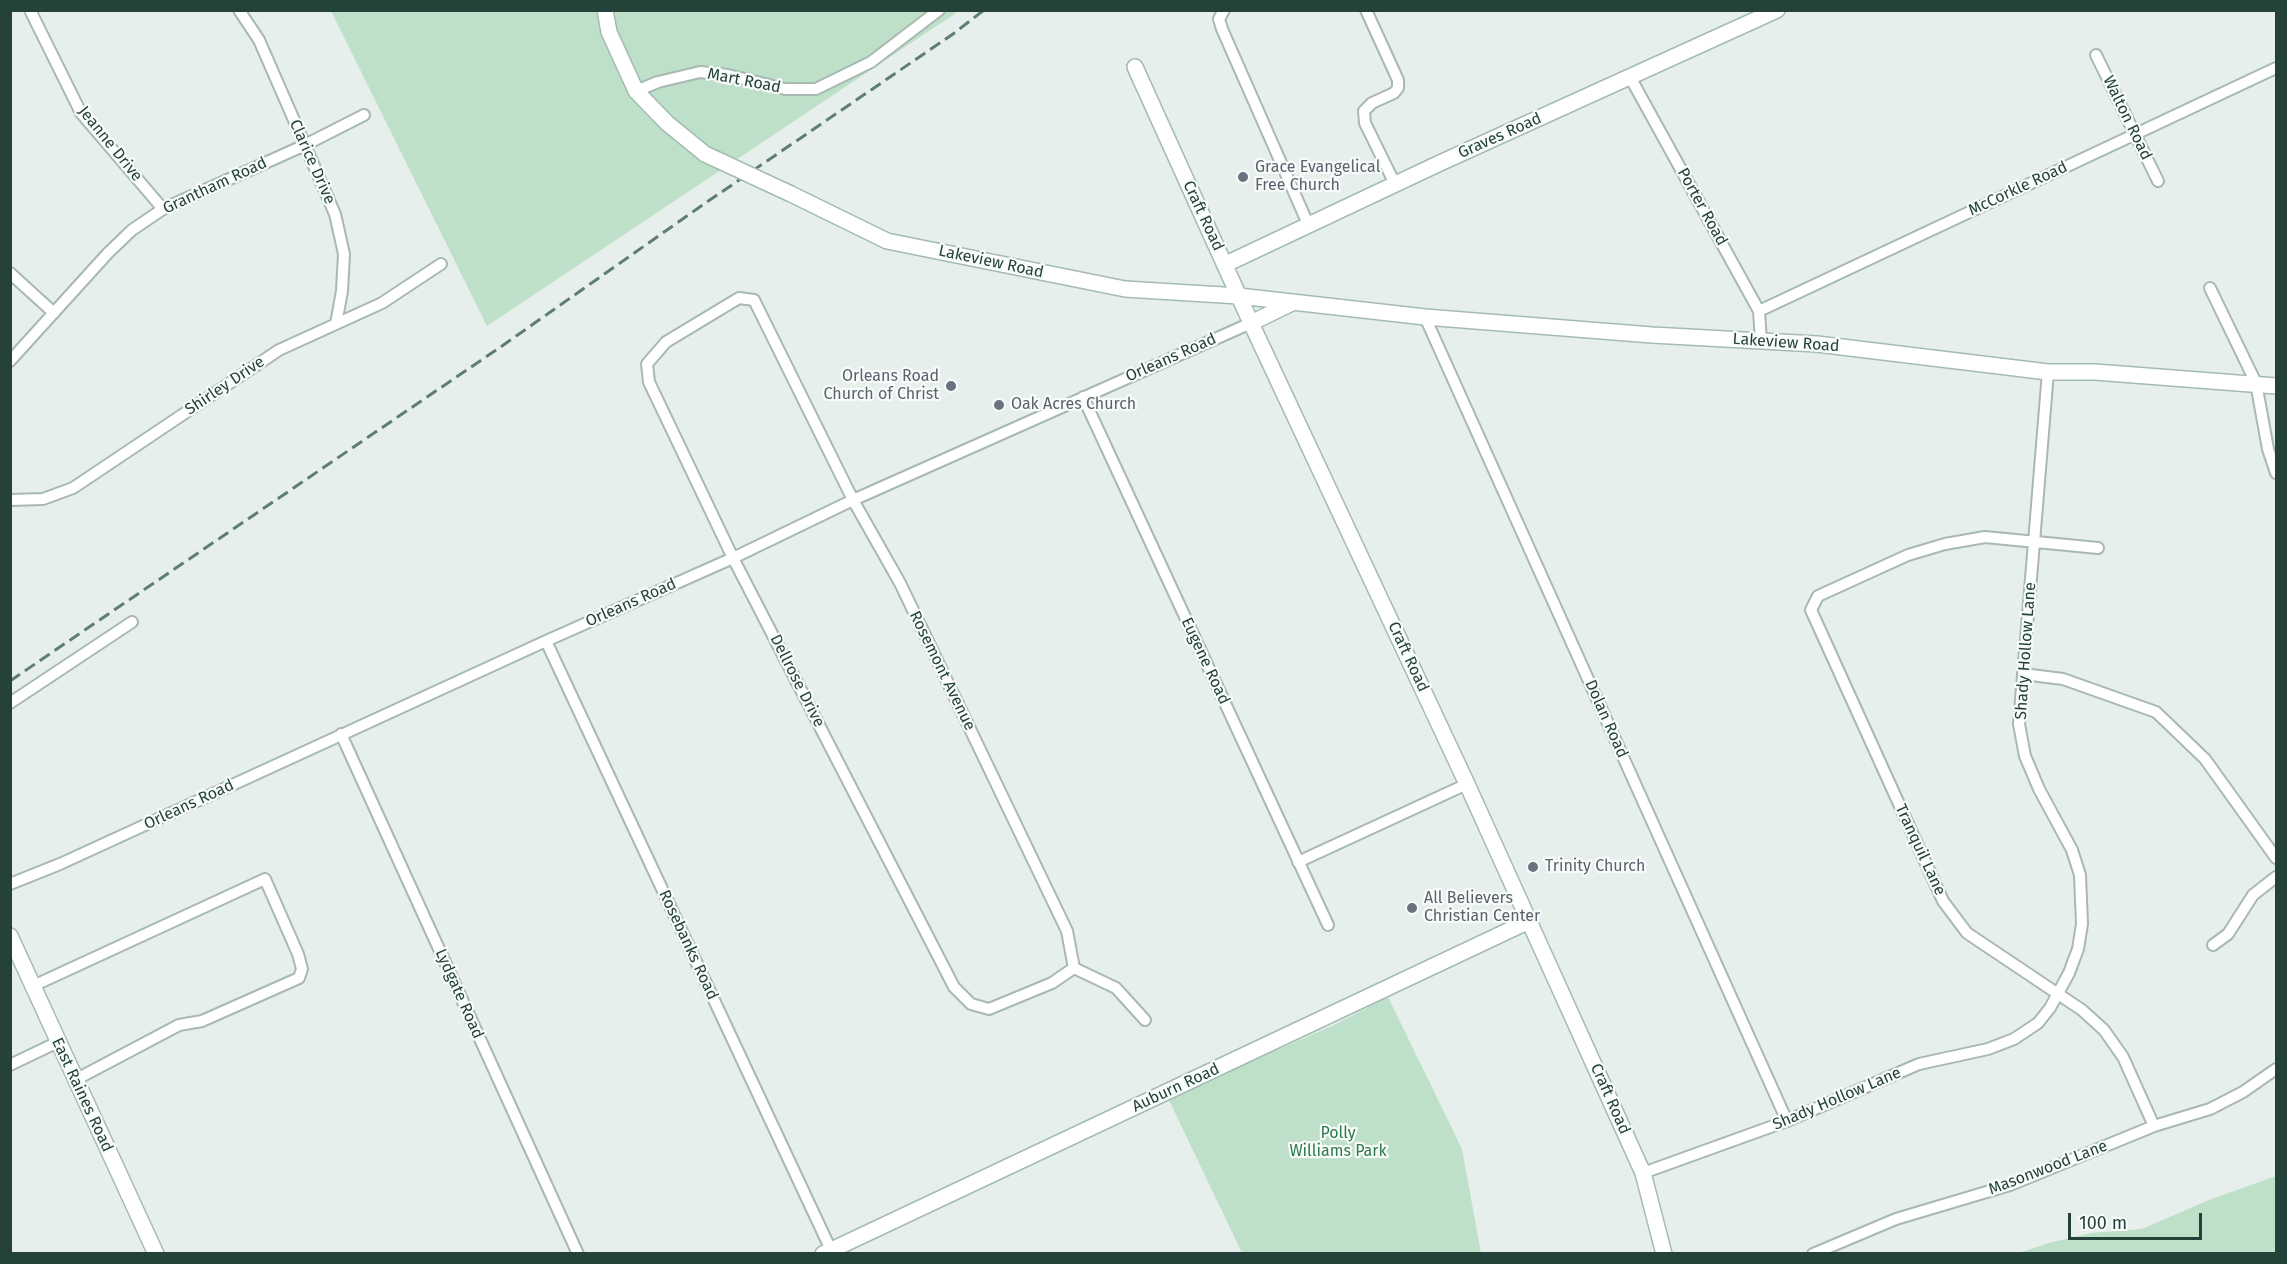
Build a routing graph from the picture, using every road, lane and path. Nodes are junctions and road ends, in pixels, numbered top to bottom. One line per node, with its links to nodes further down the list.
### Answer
1 (30, 10): 18 (street, Jeanne Drive)
2 (239, 10): 15 (street, Clarice Drive)
3 (605, 10): 12 (street, Lakeview Road)
4 (939, 10): 12 (street, Mart Road)
5 (1224, 10): 19 (street)
6 (1366, 10): 17 (street)
7 (1777, 10): 11 (street, Graves Road)
8 (2096, 55): 14 (street, Walton Road)
9 (1135, 67): 21 (street, Craft Road)
10 (2277, 68): 14 (street, McCorkle Road)
11 (1630, 77): 17 (street, Graves Road); 27 (street, Porter Road)
12 (636, 91): 24 (street, Lakeview Road, bridge)
13 (364, 115): 15 (street, Grantham Road)
14 (2135, 134): 16 (street, Walton Road); 27 (street, McCorkle Road)
15 (305, 146): 18 (street, Grantham Road); 31 (street, Clarice Drive)
16 (2158, 181)
17 (1395, 184): 19 (street, Graves Road)
18 (163, 209): 28 (street, Grantham Road)
19 (1308, 224): 21 (street, Graves Road)
20 (441, 264): 31 (street, Shirley Drive)
21 (1226, 264): 24 (street, Craft Road)
22 (10, 273): 28 (street)
23 (2210, 288): 35 (street)
24 (1239, 296): 26 (street, Lakeview Road); 30 (street, Craft Road)
25 (754, 300): 40 (street, Rosemont Avenue); 43 (street, Dellrose Drive)
26 (1295, 302): 29 (street, Lakeview Road); 30 (street)
27 (1759, 311): 32 (street, Porter Road)
28 (54, 313): 33 (street, Grantham Road)
29 (1425, 317): 32 (street, Lakeview Road); 66 (street, Dolan Road)
30 (1251, 323): 37 (street, Orleans Road); 49 (street, Craft Road)
31 (336, 324): 39 (street, Shirley Drive)
32 (1761, 341): 34 (street, Lakeview Road)
33 (10, 361)
34 (2048, 372): 35 (street, Lakeview Road); 41 (street, Shady Hollow Lane)
35 (2256, 383): 36 (street, Lakeview Road); 38 (street)
36 (2277, 386)
37 (1083, 397): 40 (street, Orleans Road); 51 (street, Eugene Road)
38 (2277, 473)
39 (10, 500)
40 (854, 500): 43 (street, Orleans Road); 58 (street, Rosemont Avenue)
41 (2034, 542): 42 (street); 46 (street, Shady Hollow Lane); 60 (street, Tranquil Lane)
42 (2098, 548)
43 (733, 558): 45 (street, Orleans Road); 58 (street, Dellrose Drive)
44 (132, 622): 47 (street)
45 (546, 641): 48 (street, Orleans Road); 69 (street, Rosebanks Road)
46 (2023, 674): 50 (street); 60 (street, Shady Hollow Lane)
47 (10, 703)
48 (341, 734): 53 (street, Orleans Road); 71 (street, Lydgate Road)
49 (1467, 784): 51 (street); 54 (street, Craft Road)
50 (2277, 858)
51 (1298, 862): 55 (street, Eugene Road)
52 (2277, 877): 57 (street)
53 (10, 884)
54 (1529, 921): 68 (street, Craft Road); 69 (street, Auburn Road)
55 (1328, 926)
56 (10, 936): 59 (street, East Raines Road)
57 (2212, 945)
58 (1074, 968): 61 (street)
59 (33, 986): 62 (street, East Raines Road); 65 (street)
60 (2058, 993): 66 (street, Shady Hollow Lane); 67 (street, Tranquil Lane)
61 (1145, 1020)
62 (58, 1042): 63 (street); 65 (street, East Raines Road)
63 (10, 1065)
64 (2277, 1069): 67 (street, Masonwood Lane)
65 (75, 1080): 70 (street, East Raines Road)
66 (1787, 1121): 68 (street, Shady Hollow Lane)
67 (2154, 1126): 73 (street, Masonwood Lane)
68 (1643, 1173): 72 (street, Craft Road)
69 (827, 1252)
70 (156, 1254)
71 (578, 1254)
72 (1664, 1254)
73 (1813, 1254)

